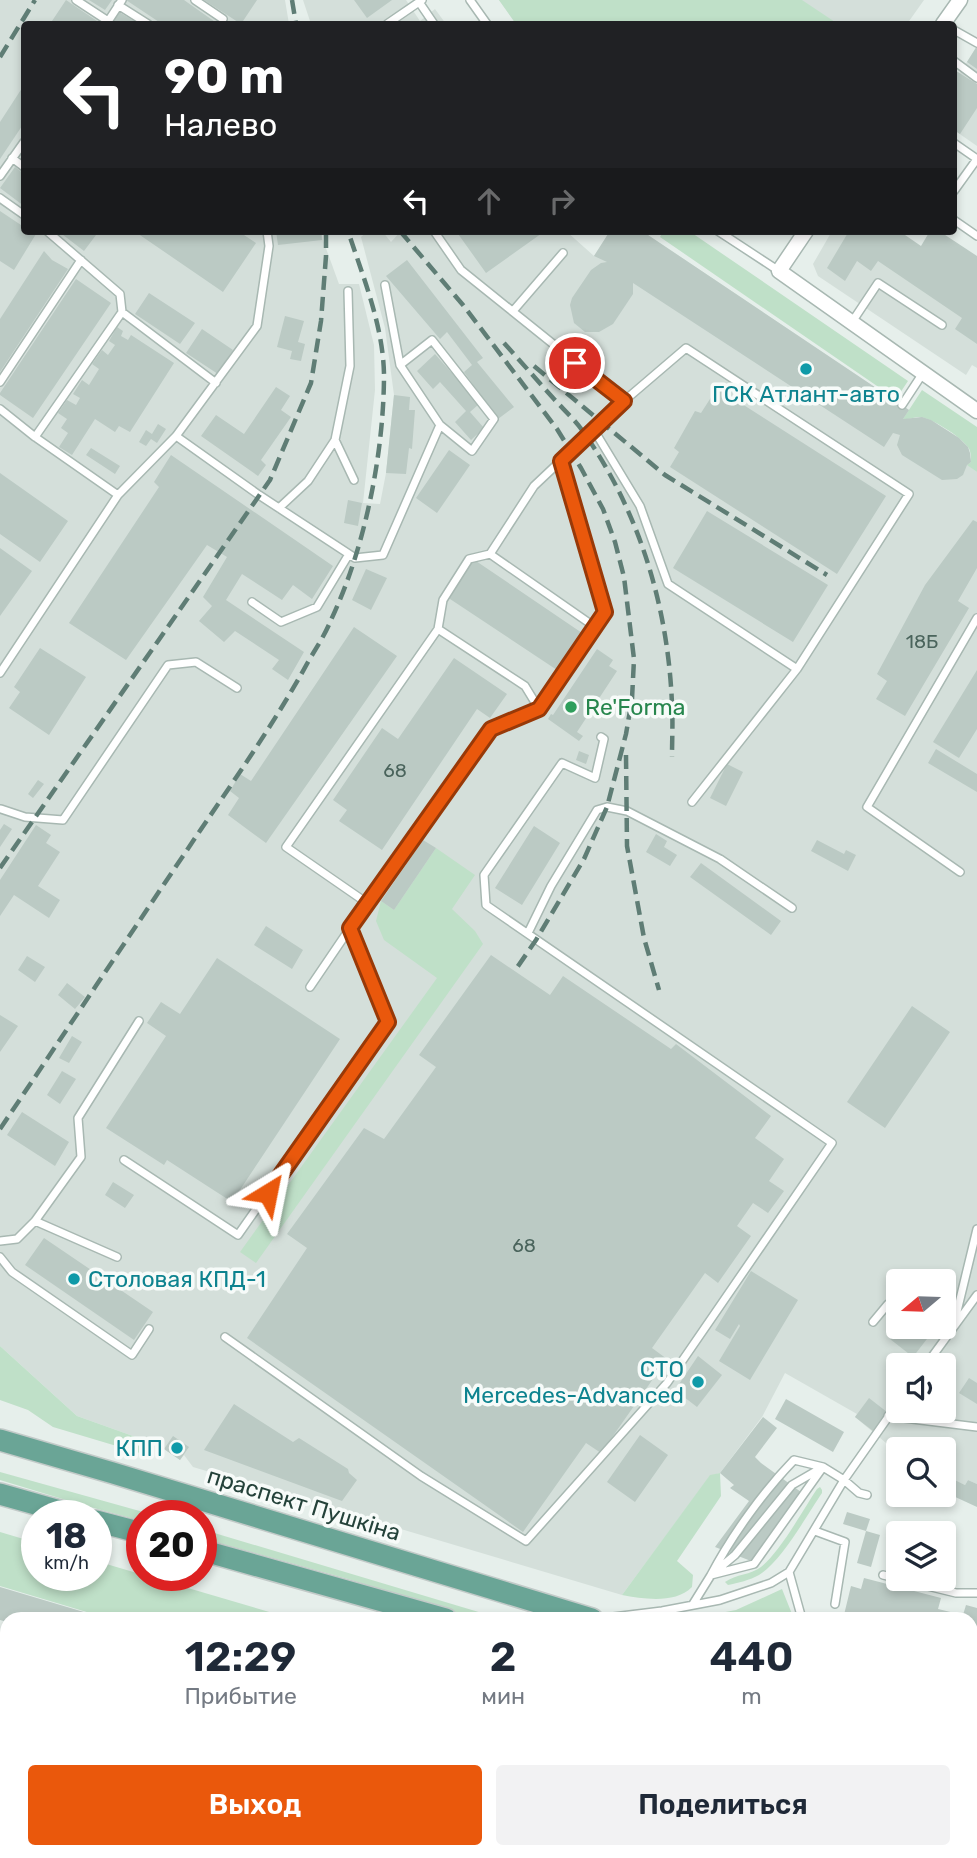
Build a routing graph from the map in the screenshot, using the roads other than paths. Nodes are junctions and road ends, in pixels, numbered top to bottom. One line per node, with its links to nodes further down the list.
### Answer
1 (76, 0): 8 (lane)
2 (195, 0): 7 (lane)
3 (470, 0): 13 (lane)
4 (960, 0): 14 (street)
5 (420, 1): 11 (lane); 12 (lane)
6 (120, 3): 9 (lane); 10 (lane)
7 (223, 19)
8 (104, 21)
9 (108, 21)
10 (144, 21)
11 (391, 21)
12 (432, 21)
13 (484, 21)
14 (950, 21)
15 (957, 31): 16 (lane)
16 (977, 43)
17 (957, 63): 18 (lane)
18 (977, 78)
19 (957, 144): 24 (lane)
20 (21, 146): 21 (lane)
21 (12, 159): 22 (lane); 23 (lane)
22 (21, 165)
23 (0, 176)
24 (957, 187)
25 (0, 198): 26 (lane)
26 (21, 213)
27 (957, 222): 33 (lane)
28 (52, 235): 35 (lane)
29 (268, 235): 46 (lane)
30 (437, 235): 40 (lane)
31 (724, 235): 36 (lane)
32 (803, 235): 36 (street)
33 (977, 236)
34 (563, 253): 40 (lane)
35 (81, 260): 39 (lane); 45 (lane)
36 (779, 271): 41 (street)
37 (385, 285): 43 (lane)
38 (348, 291): 55 (lane)
39 (122, 312): 46 (lane); 54 (lane)
40 (513, 312): 47 (lane)
41 (852, 323): 42 (lane); 44 (street)
42 (942, 325)
43 (400, 365): 51 (lane); 51 (lane)
44 (923, 373): 48 (lane); 50 (street)
45 (0, 382)
46 (216, 383): 53 (lane)
47 (624, 401): 52 (lane); 66 (lane)
48 (902, 405)
49 (0, 409): 54 (lane)
50 (977, 411)
51 (440, 425): 60 (lane)
52 (594, 430): 56 (lane); 66 (lane)
53 (176, 436): 58 (lane); 59 (lane)
54 (35, 437): 58 (lane)
55 (335, 440): 57 (lane); 59 (lane)
56 (561, 461): 61 (lane); 64 (lane)
57 (354, 480)
58 (118, 495): 67 (lane)
59 (279, 508): 60 (lane)
60 (349, 554): 62 (lane)
61 (490, 554): 64 (lane); 65 (lane)
62 (252, 602)
63 (977, 618): 73 (lane)
64 (595, 627): 69 (lane)
65 (438, 629): 69 (lane); 74 (lane)
66 (797, 668): 71 (lane)
67 (0, 673)
68 (237, 688): 72 (lane)
69 (539, 709): 74 (lane)
70 (601, 737): 77 (lane)
71 (692, 802)
72 (0, 809)
73 (960, 872)
74 (367, 903): 76 (lane)
75 (792, 908): 77 (lane)
76 (350, 928): 78 (lane); 80 (lane)
77 (528, 933): 92 (lane)
78 (310, 987)
79 (139, 1021): 81 (lane)
80 (124, 1160)
81 (35, 1221): 83 (lane); 85 (lane)
82 (977, 1230): 88 (lane)
83 (0, 1241)
84 (0, 1256): 91 (lane)
85 (117, 1257)
86 (977, 1295): 90 (lane)
87 (886, 1306): 89 (lane)
88 (956, 1316)
89 (873, 1322)
90 (956, 1324)
91 (149, 1329)
92 (225, 1337)
93 (886, 1419): 98 (lane)
94 (945, 1423): 95 (lane)
95 (977, 1427)
96 (0, 1440): 111 (main road, праспект Пушкіна)
97 (823, 1467): 98 (lane); 105 (lane); 105 (lane); 105 (lane)
98 (844, 1480): 100 (lane); 102 (lane)
99 (0, 1494): 101 (main road)
100 (867, 1495)
101 (21, 1500)
102 (815, 1531): 104 (lane); 109 (lane)
103 (217, 1555): 110 (main road)
104 (789, 1572): 108 (lane); 113 (lane)
105 (711, 1575): 108 (lane)
106 (883, 1575): 107 (lane)
107 (977, 1593)
108 (693, 1604): 112 (lane)
109 (835, 1604)
110 (421, 1612)
111 (571, 1612)
112 (654, 1612)
113 (800, 1612)

